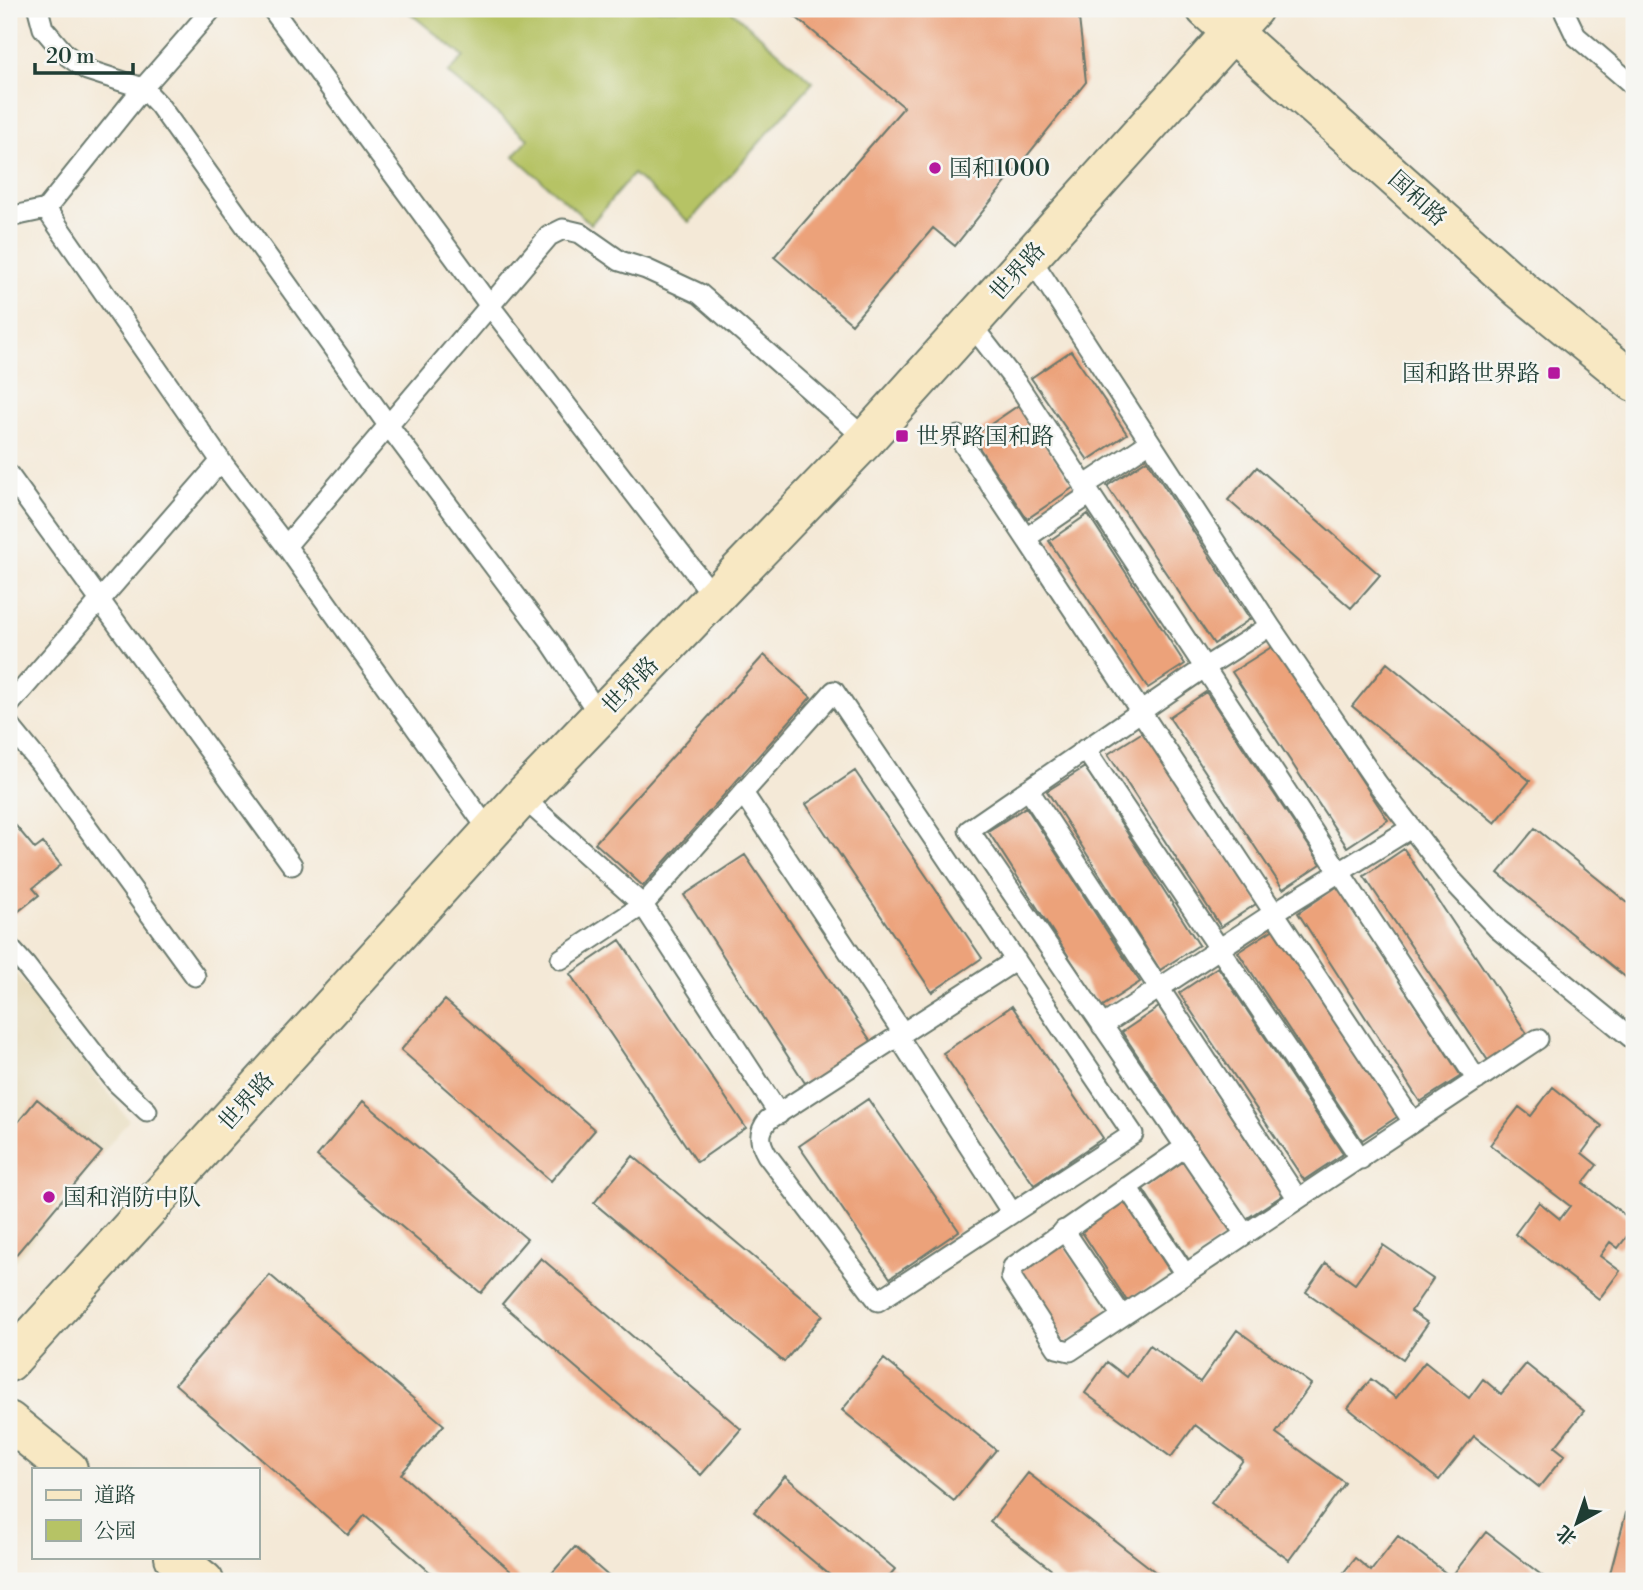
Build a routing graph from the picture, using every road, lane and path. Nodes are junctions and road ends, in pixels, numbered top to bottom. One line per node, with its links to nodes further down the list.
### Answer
1 (38, 9): 7 (lane)
2 (212, 9): 7 (lane)
3 (272, 9): 11 (lane)
4 (1566, 9): 6 (lane)
5 (1231, 16): 10 (street, 世界路); 13 (street, 国和路)
6 (1634, 86)
7 (142, 88): 8 (lane); 14 (lane)
8 (46, 209): 9 (lane); 18 (lane)
9 (9, 217)
10 (1030, 257): 12 (street, 世界路); 17 (lane)
11 (490, 306): 14 (lane); 16 (lane); 23 (lane)
12 (970, 323): 16 (street, 世界路); 20 (lane)
13 (1634, 382)
14 (388, 425): 22 (lane); 29 (lane)
15 (958, 436): 21 (lane)
16 (866, 439): 23 (street, 世界路)
17 (1150, 442): 20 (lane); 25 (lane)
18 (221, 461): 22 (lane); 24 (lane)
19 (9, 475): 24 (lane)
20 (1087, 491): 21 (lane); 26 (lane)
21 (1026, 538): 28 (lane)
22 (286, 546): 36 (lane)
23 (714, 597): 29 (street, 世界路)
24 (99, 600): 27 (lane); 37 (lane)
25 (1270, 626): 26 (lane); 35 (lane)
26 (1204, 668): 28 (lane); 38 (lane)
27 (9, 705)
28 (1142, 712): 31 (lane); 40 (lane)
29 (600, 716): 34 (street, 世界路)
30 (9, 725): 45 (lane)
31 (1086, 750): 32 (lane); 42 (lane)
32 (1028, 789): 46 (lane); 47 (lane)
33 (743, 793): 39 (lane); 44 (lane); 48 (lane)
34 (522, 797): 36 (street, 世界路); 39 (lane)
35 (1411, 828): 38 (lane); 50 (lane)
36 (490, 832): 64 (street, 世界路)
37 (292, 865)
38 (1340, 870): 40 (lane); 51 (lane)
39 (643, 905): 43 (lane); 53 (lane)
40 (1275, 912): 42 (lane); 54 (lane)
41 (9, 947): 52 (lane)
42 (1219, 950): 46 (lane); 56 (lane)
43 (561, 959)
44 (1016, 960): 48 (lane); 59 (lane)
45 (195, 976)
46 (1159, 988): 47 (lane); 58 (lane)
47 (1102, 1026): 55 (lane)
48 (901, 1034): 53 (lane); 59 (lane)
49 (1538, 1039): 51 (lane)
50 (1634, 1040)
51 (1477, 1080): 54 (lane)
52 (147, 1111)
53 (779, 1114): 59 (lane)
54 (1413, 1122): 56 (lane)
55 (1185, 1147): 57 (lane); 61 (lane)
56 (1361, 1158): 58 (lane)
57 (1127, 1187): 60 (lane); 62 (lane)
58 (1298, 1199): 61 (lane)
59 (1012, 1213)
60 (1064, 1230): 63 (lane); 63 (lane)
61 (1245, 1234): 62 (lane)
62 (1185, 1274): 63 (lane)
63 (1122, 1316)
64 (9, 1362)
65 (9, 1421): 66 (street)
66 (67, 1468)
67 (175, 1558): 68 (street)
68 (204, 1581)

